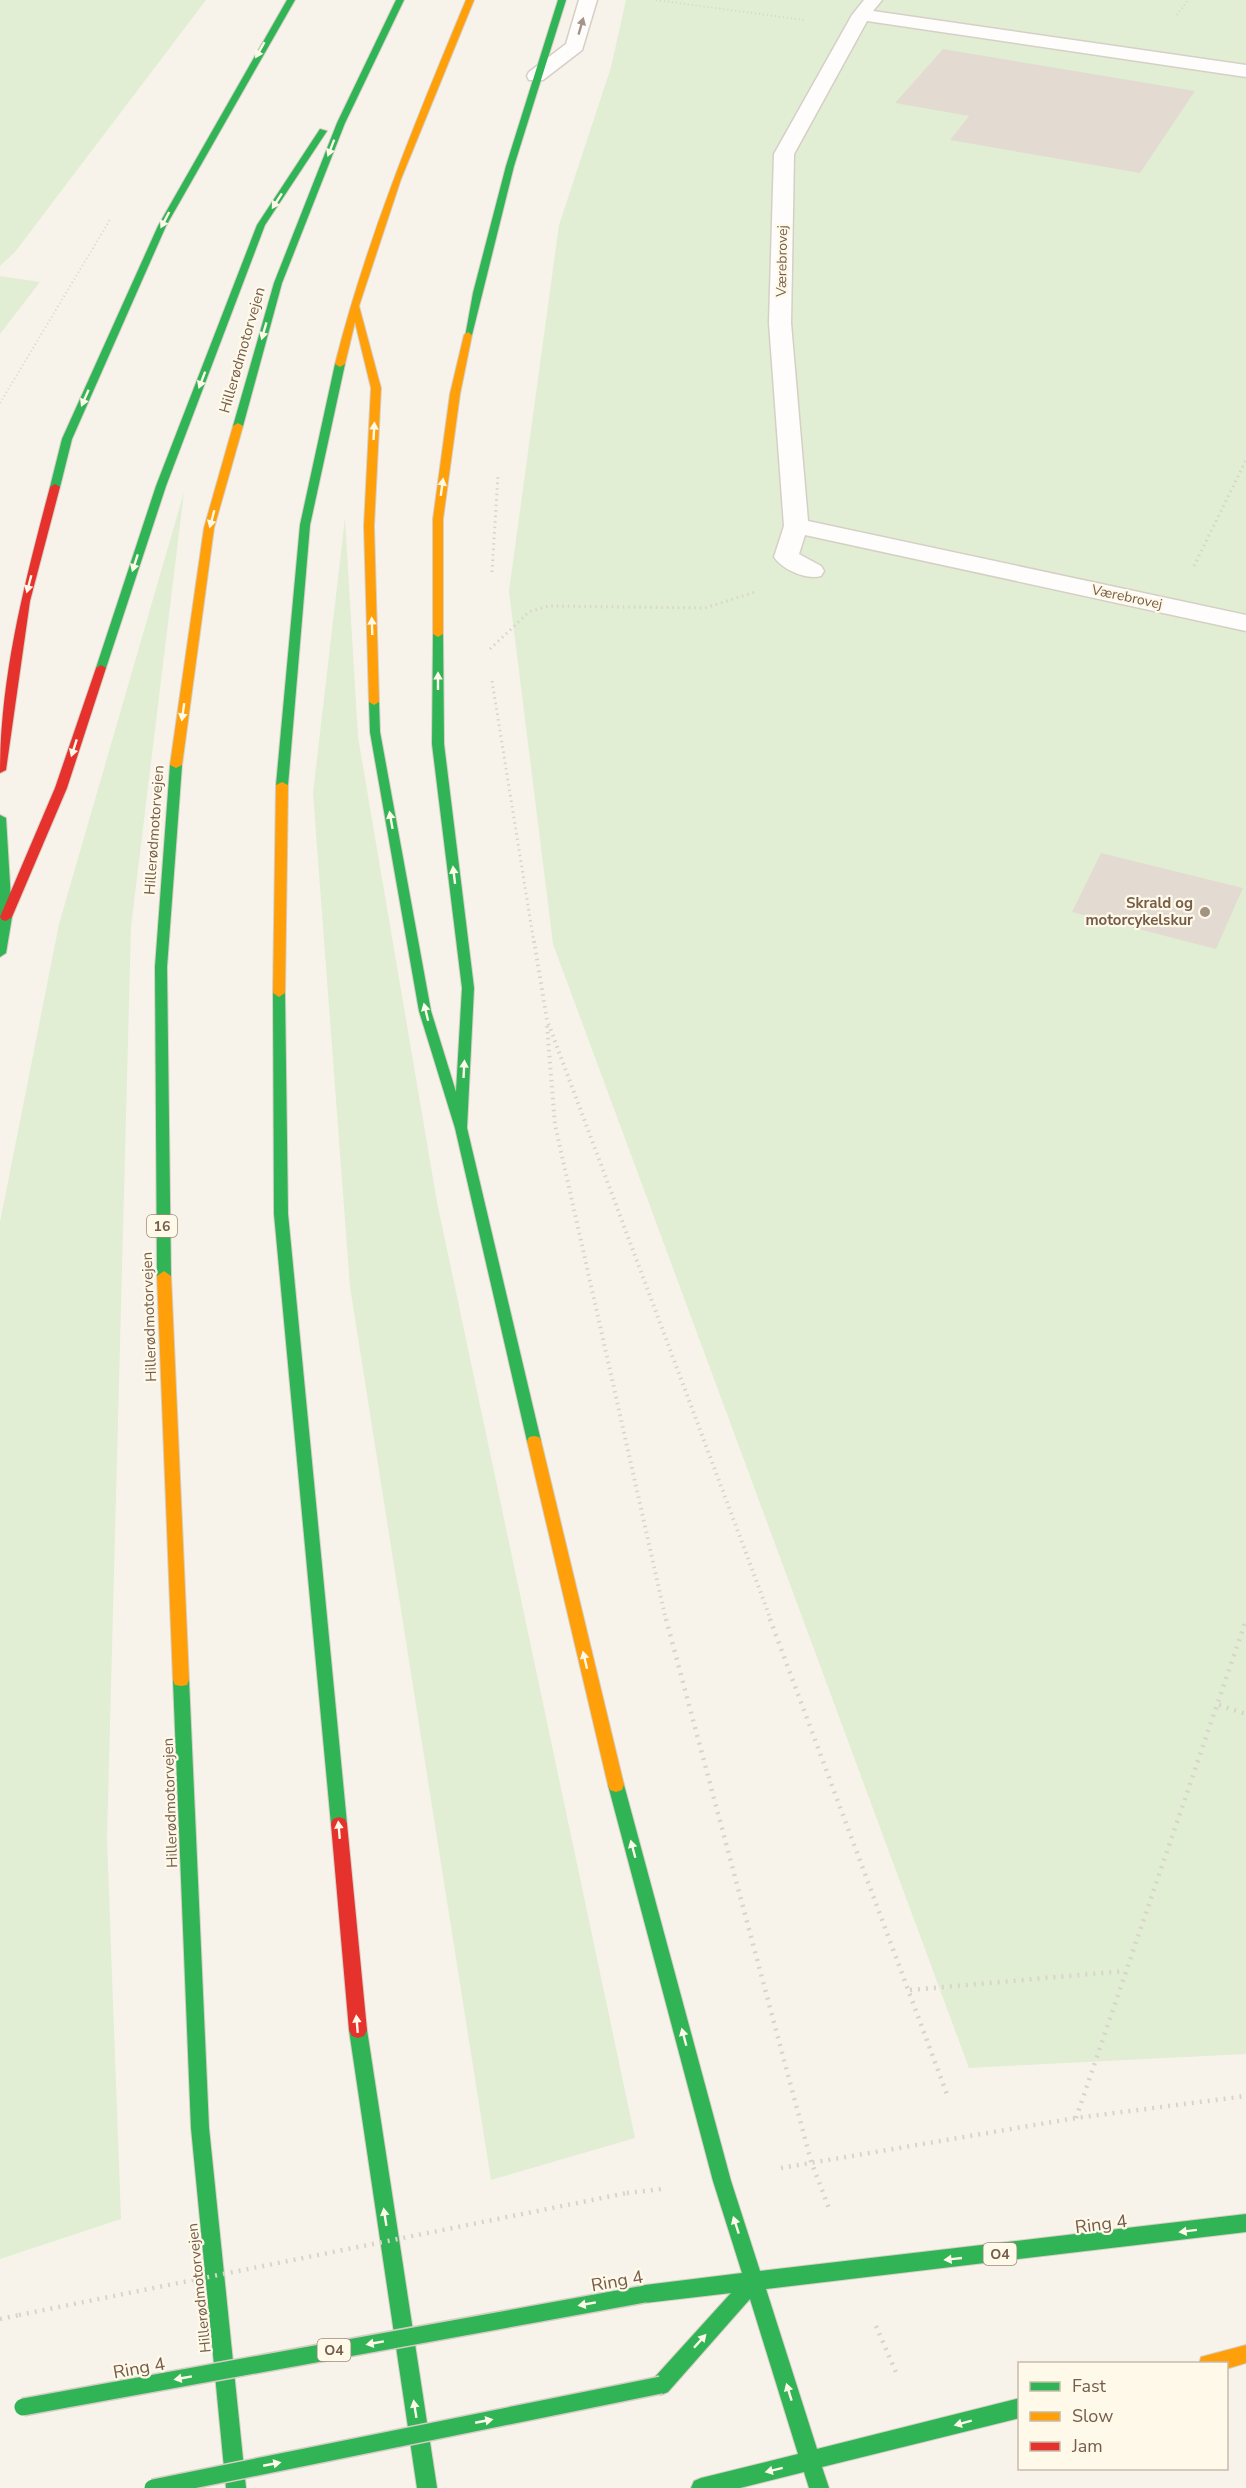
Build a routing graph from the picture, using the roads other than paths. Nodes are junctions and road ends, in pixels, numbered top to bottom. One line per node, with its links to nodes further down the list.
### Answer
1 (291, 0): 14 (main road, one-way to 14)
2 (400, 0): 7 (main road, Hillerødmotorvejen / 16)
3 (470, 0): 10 (main road)
4 (562, 0): 9 (main road)
5 (588, 0): 9 (street, one-way to 5)
6 (863, 14): 8 (street); 11 (street, Værebrovej)
7 (378, 46): 16 (main road, one-way to 16); 27 (main road, Hillerødmotorvejen / 16, one-way to 27)
8 (1246, 71)
9 (536, 76): 18 (main road, one-way to 9)
10 (354, 300): 18 (main road, one-way to 10); 28 (main road, one-way to 10)
11 (796, 526): 12 (street, Værebrovej); 13 (street, Værebrovej)
12 (812, 571)
13 (1246, 623)
14 (0, 770)
15 (0, 818): 16 (main road)
16 (6, 917): 17 (main road)
17 (0, 953)
18 (461, 1128): 20 (main road, one-way to 18)
19 (1246, 2223): 20 (main road, Ring 4 / O4, one-way to 20)
20 (754, 2281): 23 (main road, Ring 4 / O4, one-way to 23, bridge); 25 (main road, one-way to 20); 26 (main road, one-way to 20, bridge)
21 (1246, 2354): 22 (main road)
22 (1216, 2362)
23 (17, 2408)
24 (1018, 2409): 25 (main road, one-way to 25)
25 (811, 2461): 29 (main road, one-way to 29); 30 (main road)
26 (153, 2488)
27 (236, 2488)
28 (427, 2488)
29 (701, 2488)
30 (819, 2488)

